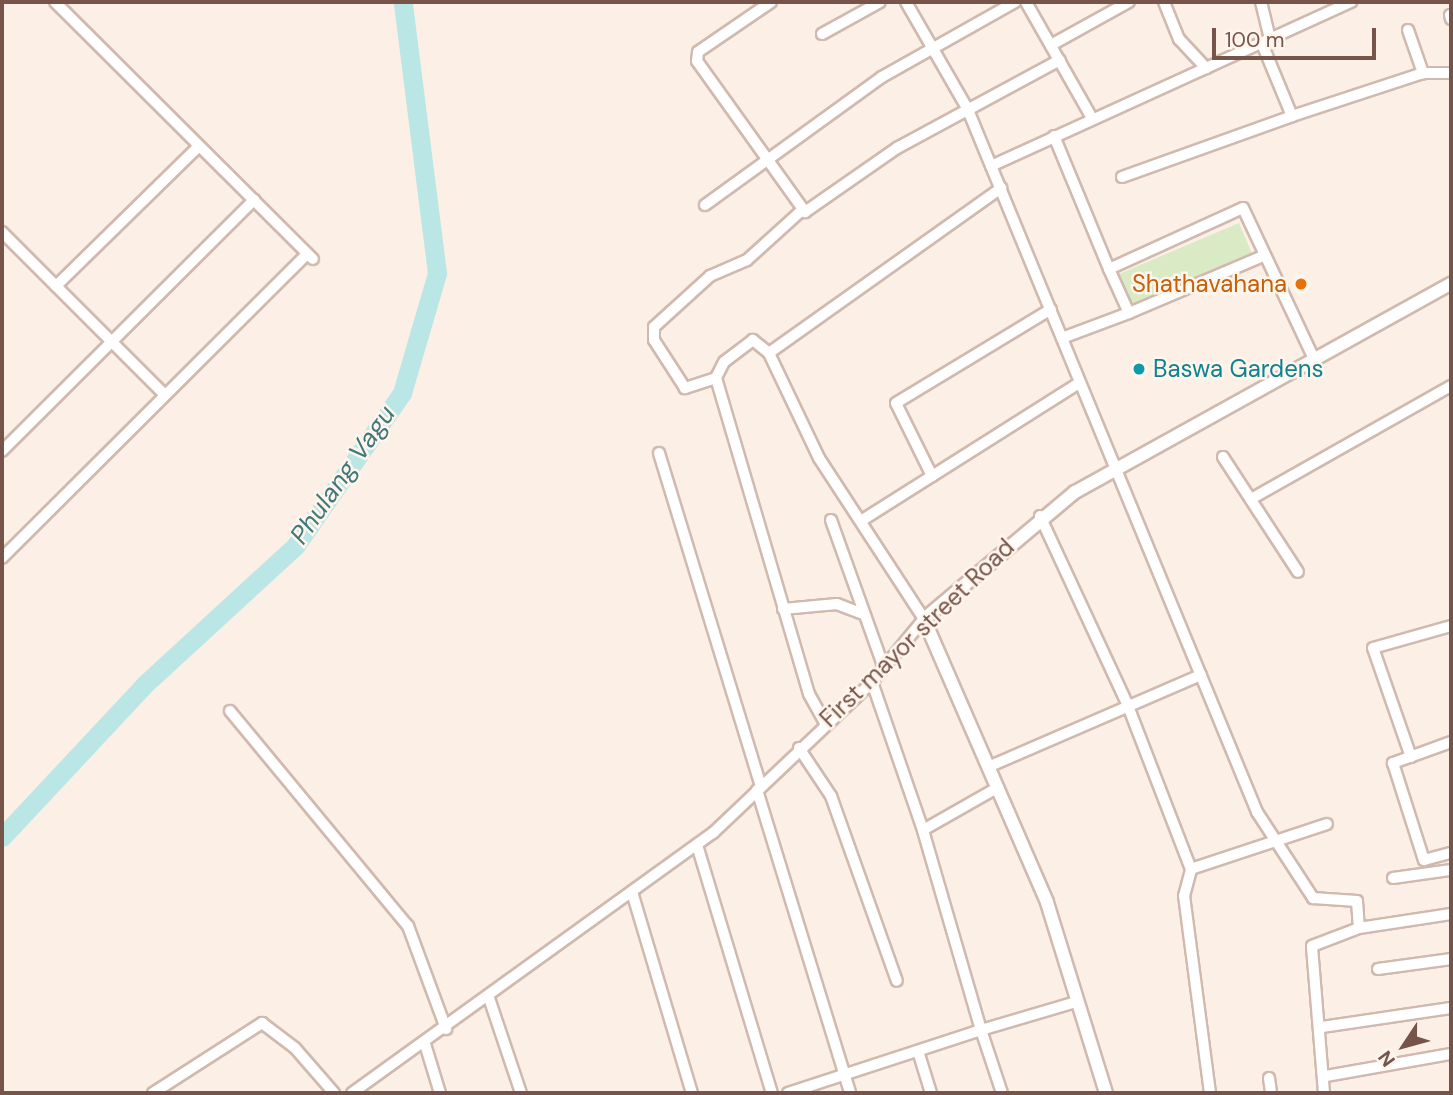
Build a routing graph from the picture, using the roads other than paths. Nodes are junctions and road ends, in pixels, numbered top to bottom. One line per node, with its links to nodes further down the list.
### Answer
1 (55, 2): 24 (street)
2 (771, 2): 25 (street)
3 (880, 2): 12 (street)
4 (906, 2): 15 (street)
5 (1015, 2): 15 (street)
6 (1026, 2): 14 (street)
7 (1129, 2): 14 (street)
8 (1164, 2): 17 (street)
9 (1261, 2): 13 (street)
10 (1345, 3): 13 (street)
11 (1408, 30): 18 (street)
12 (822, 34)
13 (1267, 44): 17 (street); 21 (street)
14 (1051, 45): 16 (street)
15 (932, 48): 20 (street); 25 (street)
16 (1060, 60): 20 (street); 22 (street)
17 (1206, 68): 22 (street)
18 (1423, 73): 19 (street); 21 (street)
19 (1451, 73)
20 (968, 110): 26 (street); 31 (street)
21 (1292, 116): 27 (street)
22 (1092, 118): 23 (street)
23 (1054, 136): 26 (street); 34 (street)
24 (199, 146): 29 (street); 36 (street)
25 (765, 161): 30 (street); 31 (street)
26 (991, 166): 28 (street)
27 (1122, 177)
28 (1001, 188): 37 (street); 41 (street)
29 (254, 200): 40 (street); 46 (street)
30 (705, 205)
31 (802, 211): 43 (street)
32 (2, 232): 36 (street)
33 (1263, 256): 34 (street); 38 (street); 42 (street)
34 (1109, 269): 38 (street)
35 (1451, 285): 42 (street, First mayor street Road)
36 (56, 286): 40 (street)
37 (1051, 309): 39 (street); 51 (street)
38 (1129, 313): 39 (street)
39 (1062, 338): 44 (street)
40 (112, 342): 46 (street); 47 (street)
41 (769, 353): 43 (street); 54 (street)
42 (1314, 359): 50 (street, First mayor street Road)
43 (716, 378): 58 (street)
44 (1079, 383): 50 (street); 51 (street)
45 (1451, 386): 52 (street)
46 (163, 393): 56 (street)
47 (2, 451)
48 (659, 453): 72 (street)
49 (1223, 457): 52 (street)
50 (1112, 470): 53 (street, First mayor street Road); 63 (street)
51 (932, 476): 54 (street)
52 (1251, 499): 57 (street)
53 (1040, 516): 60 (street, First mayor street Road); 65 (street)
54 (864, 519): 60 (street)
55 (831, 520): 59 (street)
56 (2, 558)
57 (1298, 572)
58 (783, 609): 59 (street); 67 (street)
59 (861, 613): 62 (street)
60 (924, 619): 62 (street, First mayor street Road); 71 (street)
61 (1451, 626): 70 (street)
62 (883, 665): 64 (street, First mayor street Road)
63 (1202, 675): 65 (street); 76 (street)
64 (872, 682): 67 (street, First mayor street Road); 75 (street)
65 (1128, 706): 71 (street); 79 (street)
66 (230, 711): 92 (street)
67 (825, 723): 69 (street, First mayor street Road)
68 (1451, 743): 70 (street)
69 (799, 748): 72 (street, First mayor street Road); 87 (street)
70 (1412, 757): 78 (street)
71 (988, 767): 73 (street)
72 (759, 788): 77 (street, First mayor street Road); 97 (street)
73 (997, 788): 75 (street); 89 (street)
74 (1327, 824): 76 (street)
75 (923, 831): 93 (street)
76 (1282, 842): 79 (street); 84 (street)
77 (697, 845): 82 (street, First mayor street Road); 106 (street)
78 (1451, 853)
79 (1192, 869): 112 (street)
80 (1451, 870): 81 (street)
81 (1393, 878)
82 (632, 892): 88 (street, First mayor street Road); 105 (street)
83 (1451, 914): 84 (street)
84 (1359, 928): 91 (street)
85 (1451, 959): 86 (street)
86 (1378, 970)
87 (897, 981)
88 (489, 998): 92 (street, First mayor street Road); 104 (street)
89 (1076, 1002): 93 (street); 111 (street)
90 (1451, 1008): 91 (street)
91 (1322, 1027): 98 (street)
92 (446, 1029): 94 (street, First mayor street Road)
93 (981, 1030): 95 (street); 110 (street)
94 (425, 1044): 100 (street, First mayor street Road); 103 (street)
95 (918, 1051): 97 (street); 109 (street)
96 (1451, 1054): 98 (street)
97 (845, 1076): 107 (street); 108 (street)
98 (1326, 1076): 114 (street)
99 (1269, 1078): 113 (street)
100 (358, 1092)
101 (153, 1093): 102 (street)
102 (334, 1093)
103 (440, 1093)
104 (521, 1093)
105 (692, 1093)
106 (772, 1093)
107 (788, 1093)
108 (850, 1093)
109 (931, 1093)
110 (1002, 1093)
111 (1106, 1093)
112 (1210, 1093)
113 (1271, 1093)
114 (1324, 1093)

